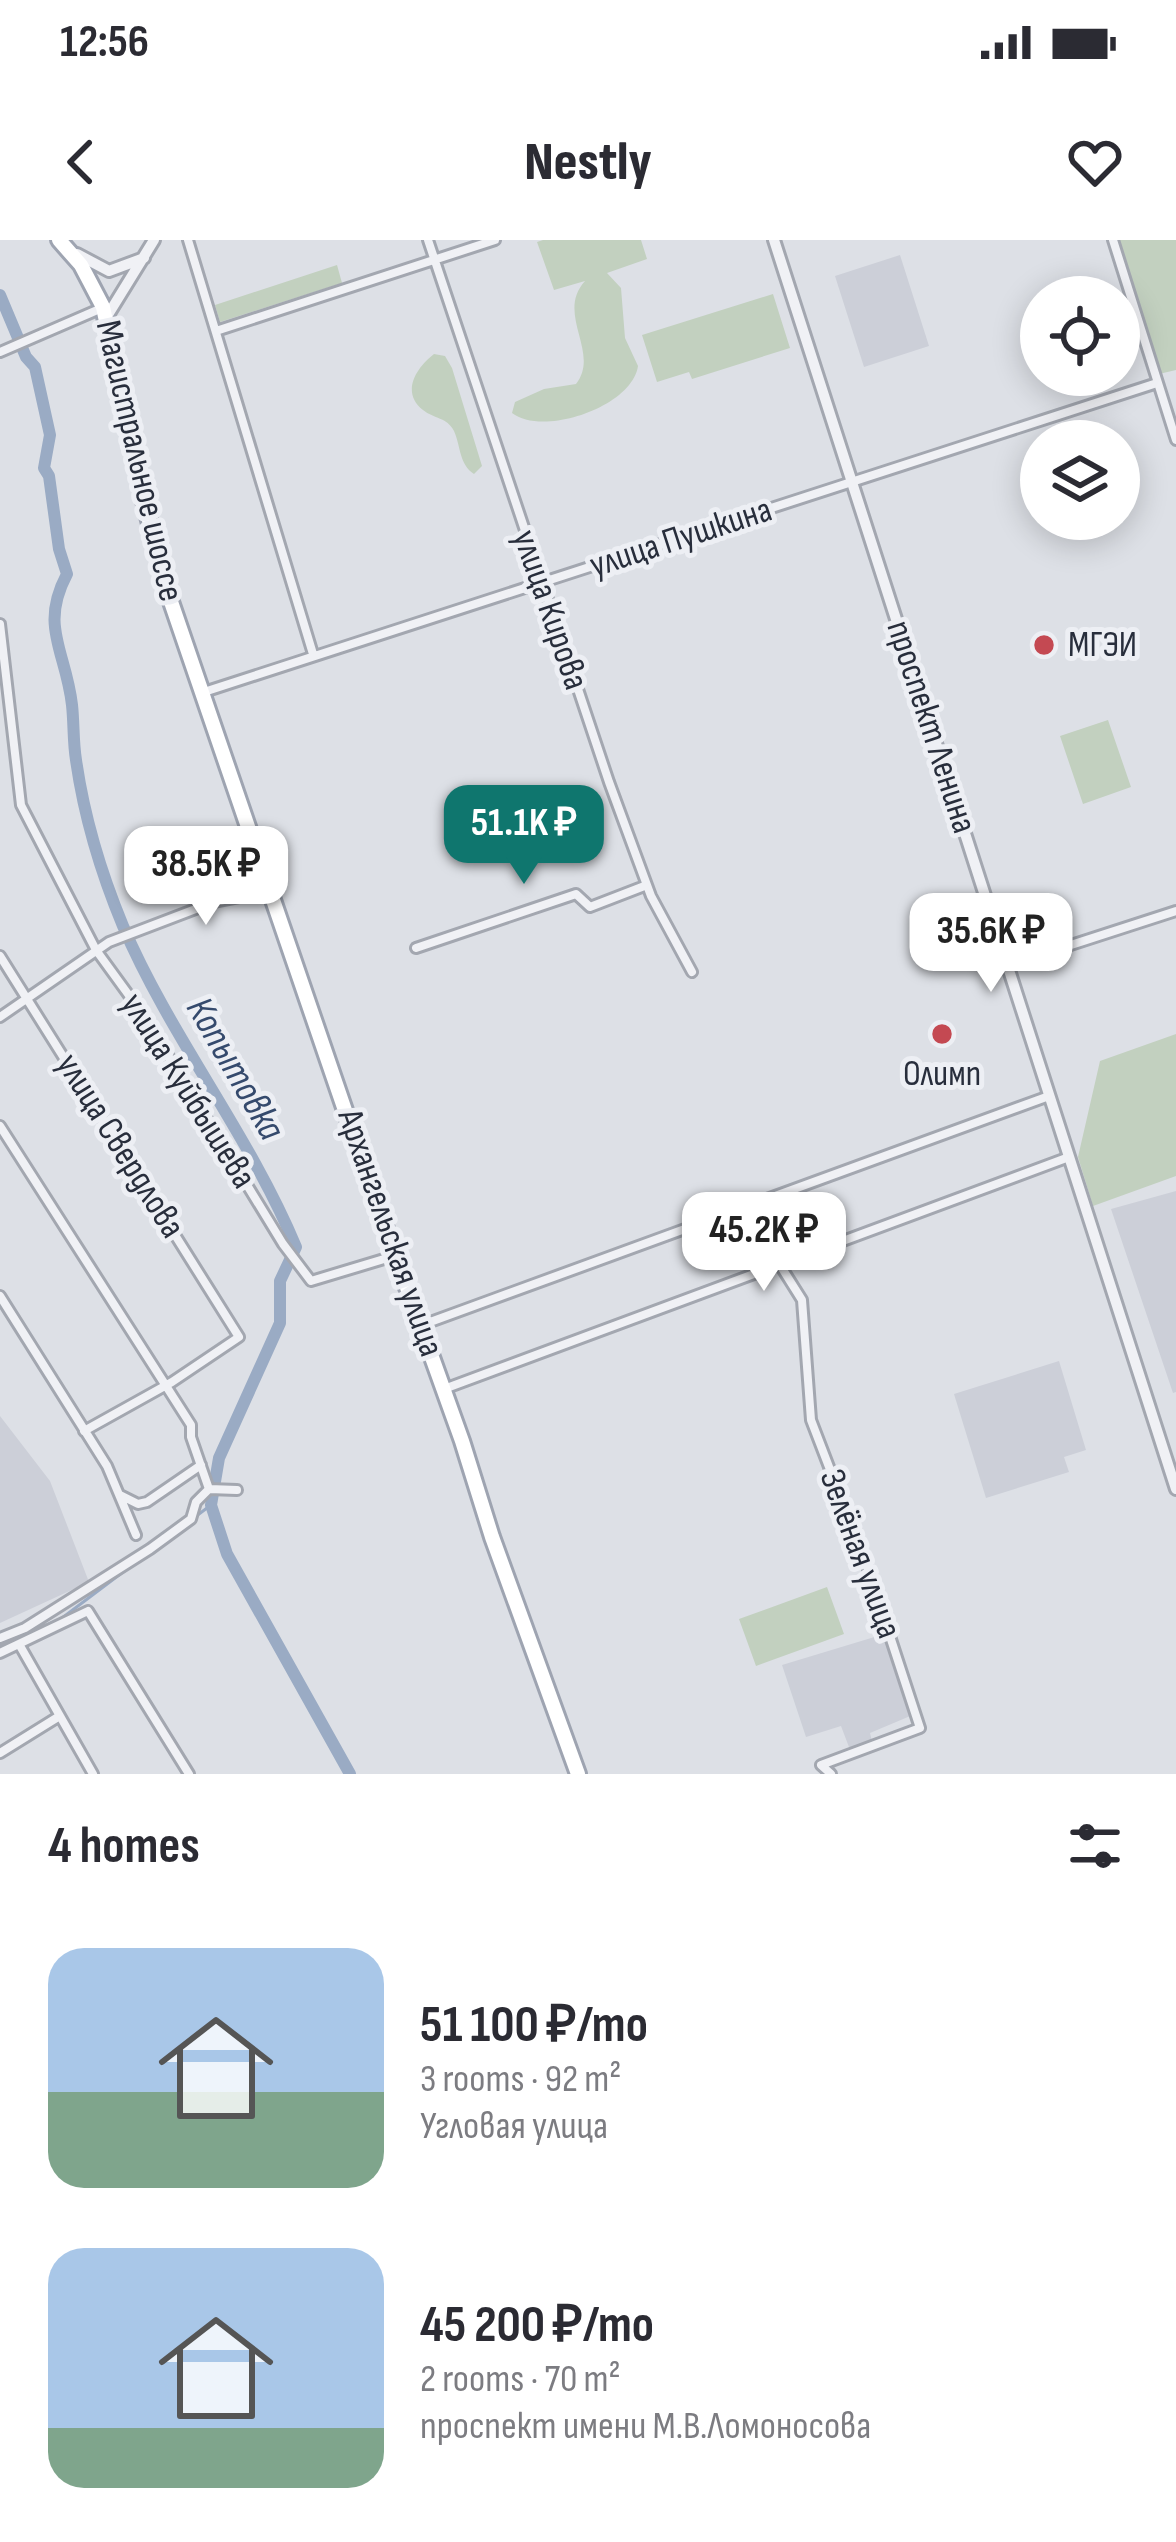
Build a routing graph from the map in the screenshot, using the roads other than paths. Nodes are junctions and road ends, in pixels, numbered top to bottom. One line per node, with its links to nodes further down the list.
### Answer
1 (154, 240): 8 (street)
2 (188, 240): 11 (street)
3 (428, 240): 9 (street, улица Кирова)
4 (494, 240): 9 (street)
5 (773, 240): 15 (street, проспект Ленина)
6 (1113, 240): 13 (street)
7 (61, 242): 8 (street); 10 (main road, Магистральное шоссе)
8 (145, 258): 10 (street)
9 (434, 259): 11 (street); 16 (street, улица Кирова)
10 (104, 312): 12 (street); 19 (main road, Магистральное шоссе)
11 (216, 331): 18 (street)
12 (2, 351)
13 (1157, 383): 14 (street); 15 (street, улица Пушкина)
14 (1176, 440)
15 (852, 484): 16 (street, улица Пушкина); 26 (street, проспект Ленина)
16 (540, 583): 18 (street, улица Пушкина); 20 (street, улица Кирова)
17 (0, 623): 24 (street, улица Куйбышева)
18 (313, 654): 19 (street, улица Пушкина)
19 (204, 692): 21 (main road, Архангельская улица)
20 (647, 885): 23 (street); 27 (street, улица Кирова)
21 (270, 891): 24 (street); 33 (main road, Архангельская улица)
22 (1176, 911): 26 (street)
23 (416, 948)
24 (97, 950): 28 (street); 33 (street, улица Куйбышева)
25 (0, 956): 28 (street, улица Свердлова)
26 (1006, 966): 30 (street, проспект Ленина)
27 (692, 972)
28 (28, 999): 29 (street); 37 (street, улица Свердлова)
29 (0, 1017)
30 (1049, 1096): 32 (street, проспект Ленина); 36 (street)
31 (0, 1126): 37 (street)
32 (1069, 1157): 34 (street); 42 (street, проспект Ленина)
33 (396, 1256): 36 (main road, Архангельская улица)
34 (780, 1265): 38 (street); 54 (street, Зелёная улица)
35 (0, 1296): 39 (street)
36 (422, 1325): 38 (main road, Архангельская улица)
37 (164, 1386): 39 (street); 40 (street)
38 (444, 1389): 53 (main road, Архангельская улица)
39 (84, 1431): 44 (street)
40 (202, 1467): 41 (street); 44 (street)
41 (209, 1489): 43 (street); 46 (street)
42 (1176, 1489)
43 (237, 1490)
44 (119, 1495): 45 (street)
45 (136, 1535)
46 (0, 1638)
47 (19, 1644): 48 (street); 49 (street); 52 (street)
48 (0, 1653)
49 (58, 1717): 50 (street); 51 (street)
50 (0, 1753)
51 (93, 1774)
52 (189, 1774)
53 (578, 1774)
54 (831, 1774)

